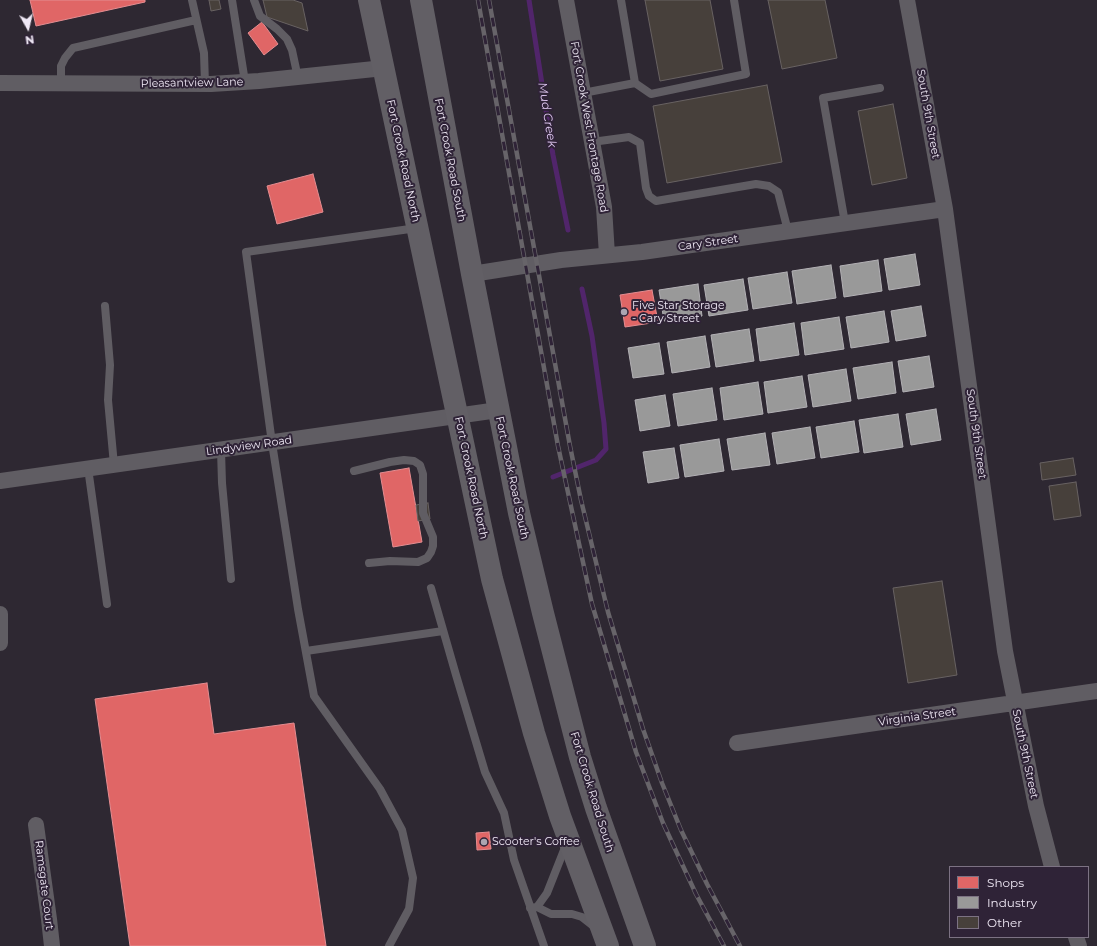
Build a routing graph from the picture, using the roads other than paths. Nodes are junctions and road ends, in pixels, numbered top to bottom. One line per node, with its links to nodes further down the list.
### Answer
1 (192, 0): 10 (lane)
2 (232, 0): 13 (lane)
3 (254, 0): 12 (lane)
4 (369, 0): 11 (main road, Fort Crook Road North)
5 (421, 0): 26 (main road, Fort Crook Road South)
6 (566, 0): 19 (street, Fort Crook West Frontage Road)
7 (621, 0): 16 (lane)
8 (734, 0): 16 (lane)
9 (907, 0): 21 (street, South 9th Street)
10 (196, 20): 15 (lane); 17 (lane)
11 (384, 68): 12 (street, Pleasantview Lane); 23 (main road, Fort Crook Road North)
12 (298, 78): 13 (street, Pleasantview Lane)
13 (245, 82): 17 (street, Pleasantview Lane)
14 (0, 83): 15 (street, Pleasantview Lane)
15 (61, 83): 17 (street, Pleasantview Lane)
16 (635, 83): 19 (lane)
17 (205, 84)
18 (880, 88): 22 (lane)
19 (583, 93): 20 (street, Fort Crook West Frontage Road)
20 (592, 142): 24 (lane); 25 (street, Fort Crook West Frontage Road)
21 (945, 209): 22 (street, Cary Street); 45 (street, South 9th Street)
22 (845, 223): 24 (street, Cary Street)
23 (417, 228): 29 (main road, Fort Crook Road North); 30 (lane)
24 (788, 231): 25 (street, Cary Street)
25 (607, 255): 26 (street, Cary Street)
26 (472, 274): 28 (main road, Fort Crook Road South)
27 (105, 306): 32 (lane)
28 (498, 410): 29 (street, Lindyview Road); 55 (main road, Fort Crook Road South)
29 (457, 416): 30 (street, Lindyview Road); 48 (main road, Fort Crook Road North)
30 (272, 443): 31 (street, Lindyview Road); 43 (lane)
31 (221, 450): 32 (street, Lindyview Road); 37 (lane)
32 (114, 465): 33 (street, Lindyview Road)
33 (88, 468): 35 (street, Lindyview Road); 39 (lane)
34 (354, 471): 36 (lane)
35 (0, 481)
36 (369, 563)
37 (231, 579)
38 (431, 588): 41 (lane)
39 (107, 604)
40 (0, 614): 42 (street)
41 (443, 630): 43 (lane); 50 (lane)
42 (0, 643)
43 (306, 651): 53 (lane)
44 (1097, 691): 45 (street, Virginia Street)
45 (1014, 703): 46 (street, Virginia Street); 49 (street, South 9th Street)
46 (737, 743)
47 (36, 825): 52 (street, Ramsgate Court)
48 (568, 839): 50 (lane); 51 (main road, Fort Crook Road North)
49 (1052, 866)
50 (534, 908): 51 (lane); 54 (lane)
51 (605, 940)
52 (52, 946)
53 (389, 946)
54 (544, 946)
55 (645, 946)

